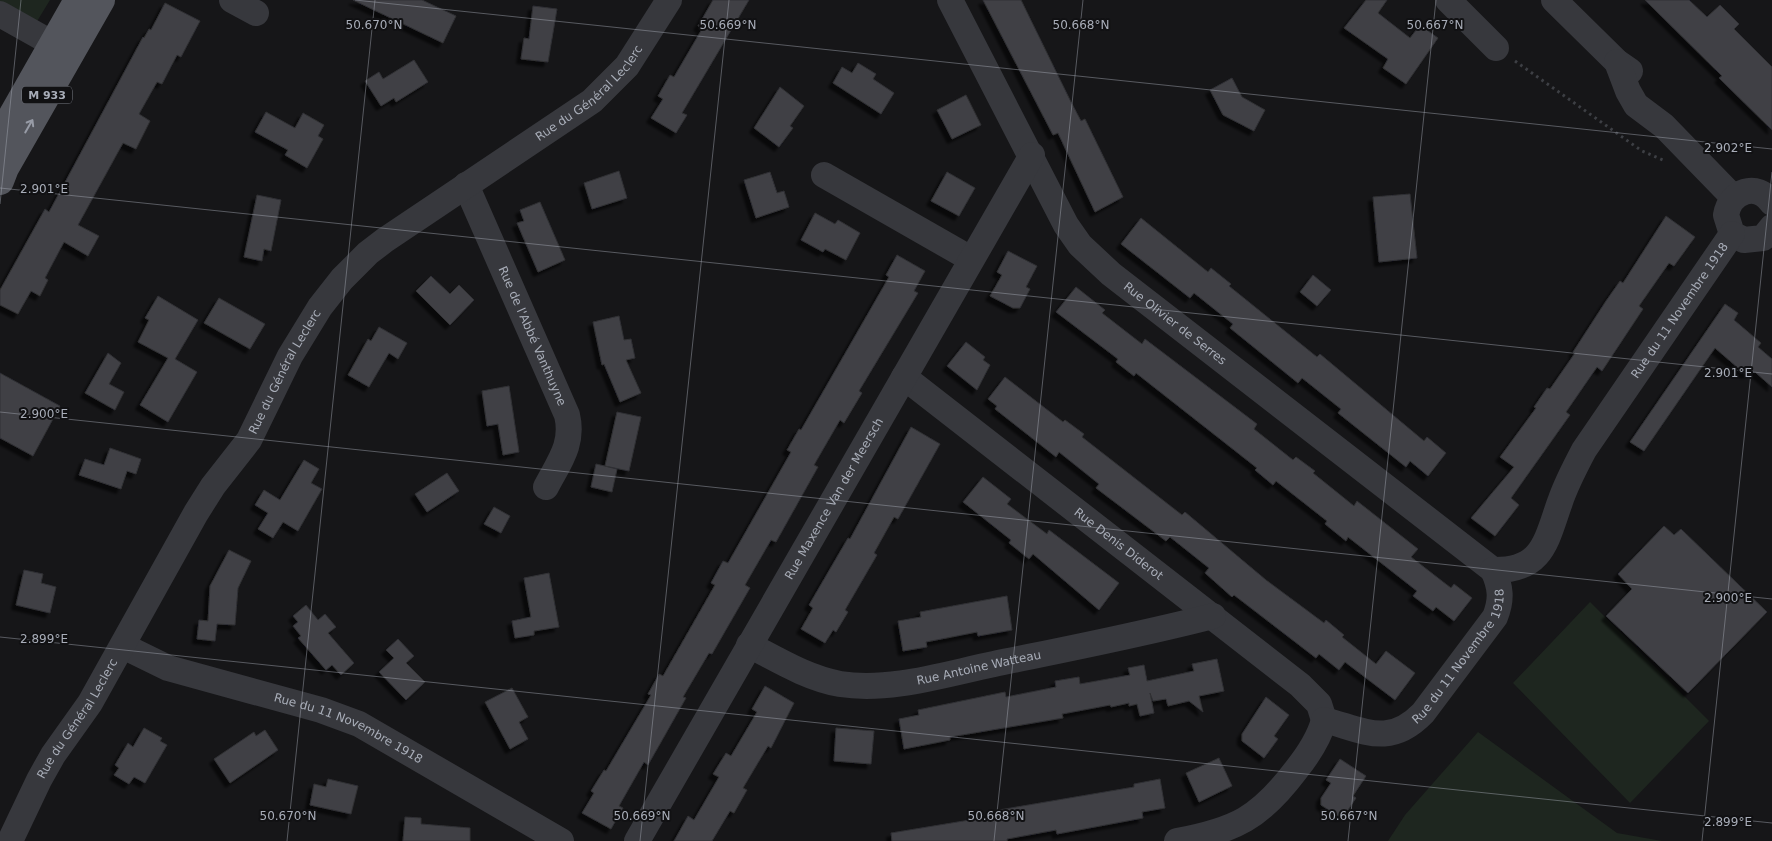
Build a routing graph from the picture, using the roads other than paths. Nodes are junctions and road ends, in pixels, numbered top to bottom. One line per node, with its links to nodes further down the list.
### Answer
1 (78, 0): 11 (main road, M 933)
2 (101, 0): 11 (main road, M 933)
3 (232, 0): 8 (street)
4 (669, 0): 16 (street, Rue du Général Leclerc)
5 (950, 0): 13 (street, Rue Olivier de Serres)
6 (1448, 0): 10 (street)
7 (1554, 0): 17 (street)
8 (256, 13)
9 (0, 14): 11 (street)
10 (1496, 48)
11 (62, 49): 12 (main road, M 933); 15 (main road, M 933, one-way to 11)
12 (0, 137)
13 (1032, 156): 21 (street, Rue Maxence Van der Meersch); 24 (street, Rue Olivier de Serres)
14 (824, 174): 21 (street)
15 (0, 181)
16 (466, 185): 23 (street, Rue de l'Abbé Vanthuyne); 27 (street, Rue du Général Leclerc)
17 (1733, 198): 18 (street); 20 (street)
18 (1772, 203)
19 (1771, 232): 20 (street)
20 (1732, 234): 24 (street, Rue du 11 Novembre 1918)
21 (971, 259): 22 (street, Rue Maxence Van der Meersch)
22 (904, 377): 25 (street, Rue Denis Diderot); 26 (street, Rue Maxence Van der Meersch)
23 (546, 487)
24 (1493, 570): 28 (street, Rue du 11 Novembre 1918)
25 (1213, 616): 26 (street, Rue Antoine Watteau); 28 (street, Rue Denis Diderot)
26 (749, 645): 31 (street, Rue Maxence Van der Meersch)
27 (123, 646): 29 (street, Rue du Général Leclerc); 30 (street, Rue du 11 Novembre 1918)
28 (1324, 720): 32 (street)
29 (10, 841)
30 (561, 841)
31 (637, 841)
32 (1178, 841)

